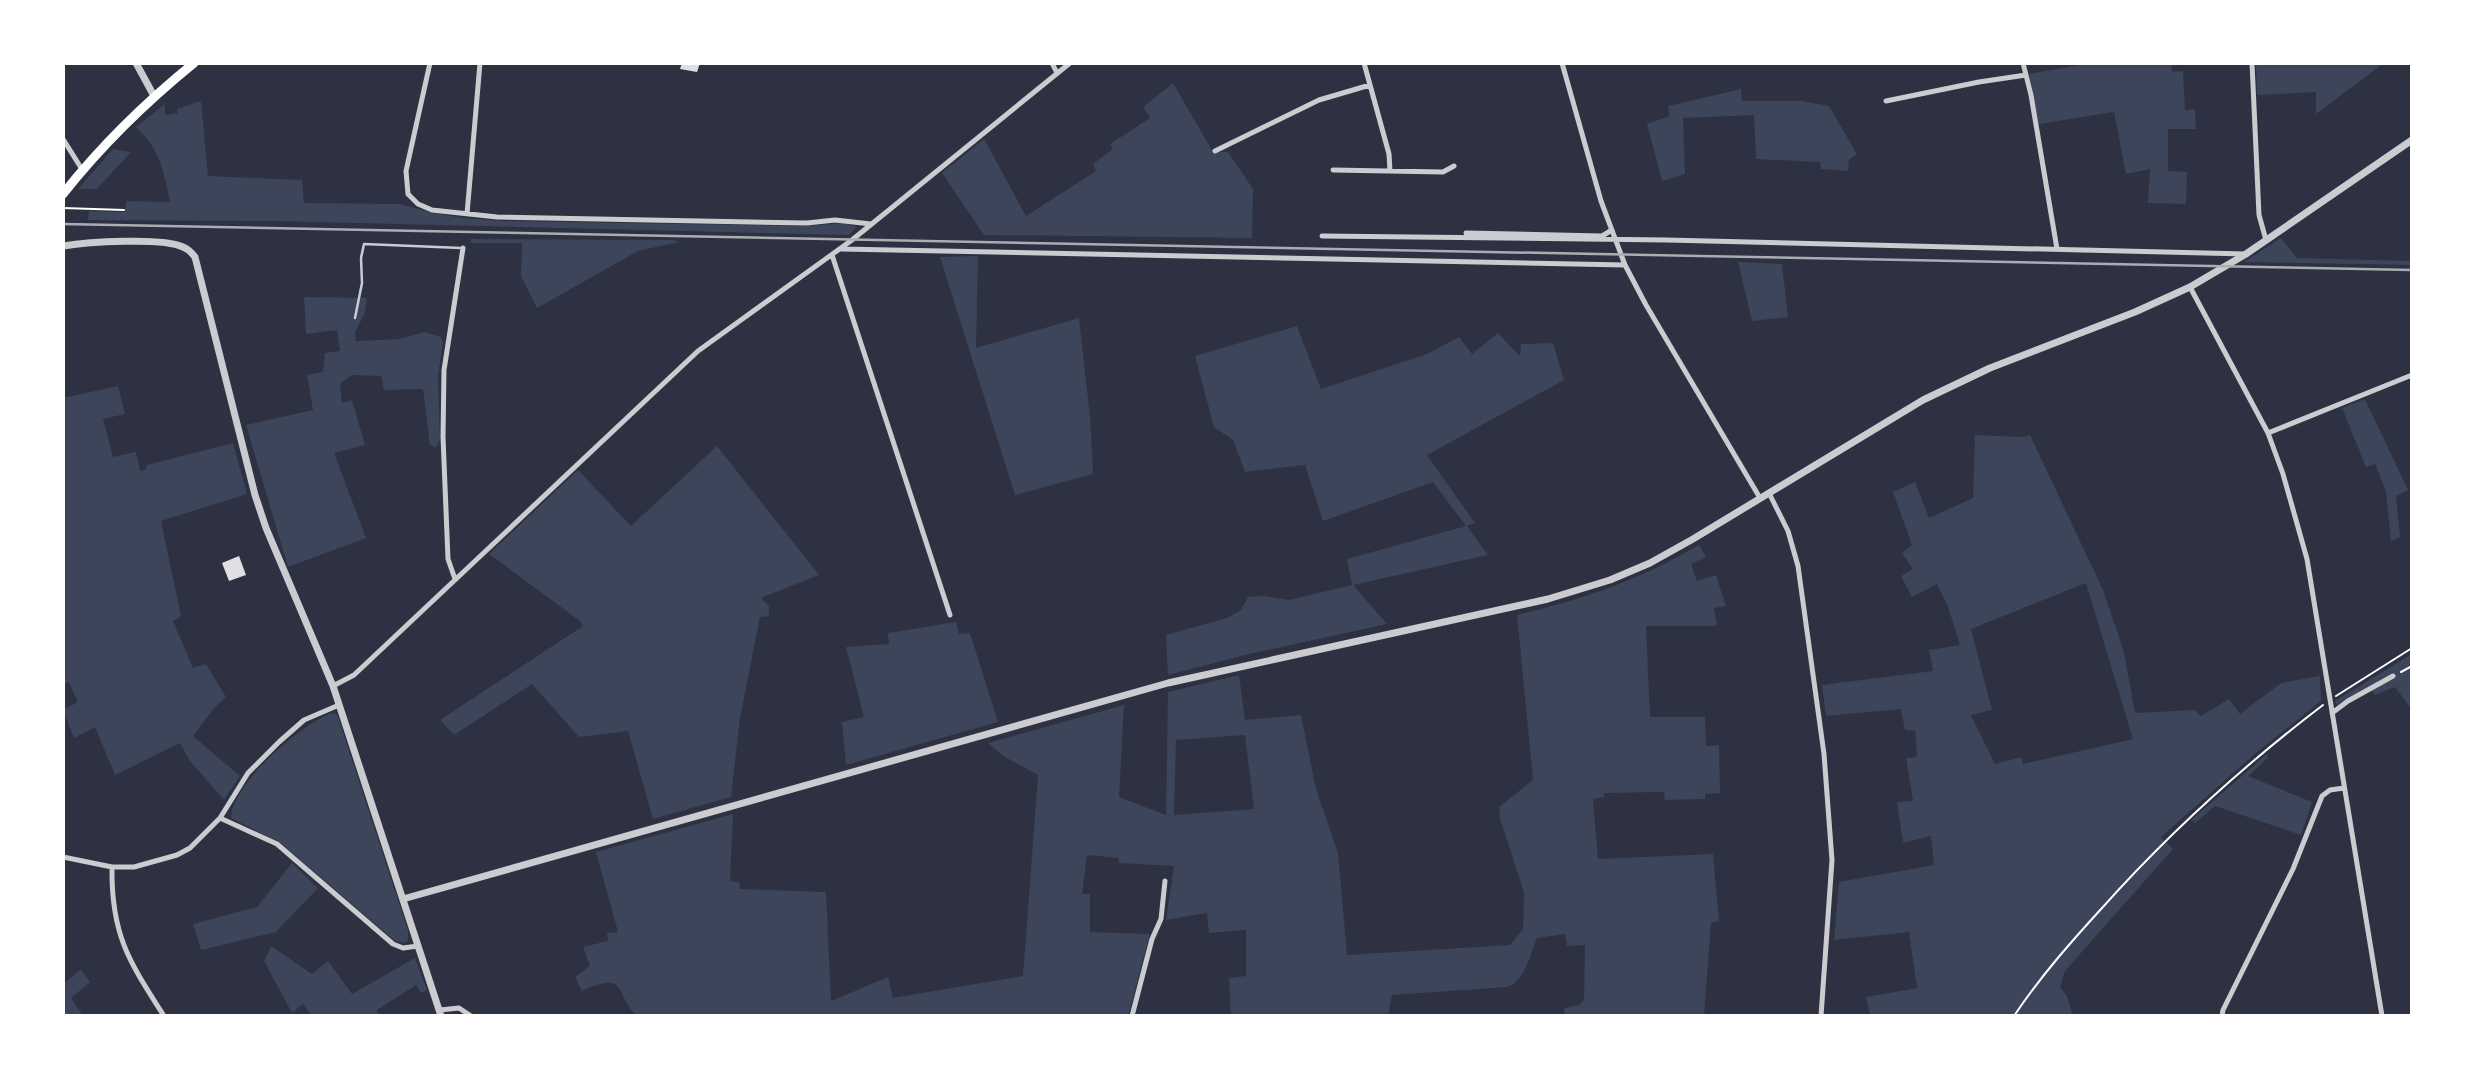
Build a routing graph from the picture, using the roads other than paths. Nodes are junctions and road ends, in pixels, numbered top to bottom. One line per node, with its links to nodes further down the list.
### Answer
1 (136, 63): 14 (street)
2 (194, 63): 14 (main road)
3 (430, 63): 24 (street)
4 (480, 63): 24 (street)
5 (1052, 63): 11 (street)
6 (1070, 63): 11 (street)
7 (1364, 63): 13 (street)
8 (1562, 63): 26 (street)
9 (2023, 63): 12 (street)
10 (2252, 63): 29 (street)
11 (1057, 73): 25 (street)
12 (2026, 75): 15 (street); 33 (street)
13 (1370, 85): 18 (street); 22 (street)
14 (154, 96): 21 (main road)
15 (1886, 101)
16 (63, 139): 21 (street)
17 (2412, 140): 29 (street)
18 (1214, 151)
19 (1454, 166): 22 (street)
20 (1333, 170): 22 (street)
21 (83, 171): 23 (main road)
22 (1390, 171)
23 (63, 194)
24 (467, 214): 25 (street)
25 (871, 224): 34 (street)
26 (1612, 230): 27 (street); 30 (street)
27 (1466, 233)
28 (1322, 236): 30 (street)
29 (2266, 240): 35 (street)
30 (1616, 241): 33 (street); 37 (street)
31 (63, 246): 47 (street)
32 (464, 248): 39 (lane); 44 (street)
33 (2057, 248): 35 (street)
34 (840, 249): 36 (street); 37 (street)
35 (2246, 254): 38 (street)
36 (832, 255): 44 (street); 45 (street)
37 (1625, 265): 43 (street)
38 (2190, 287): 41 (street); 42 (street)
39 (355, 318)
40 (2412, 375): 41 (street)
41 (2268, 433): 49 (street)
42 (1769, 493): 43 (street); 61 (street)
43 (1760, 498): 55 (street)
44 (454, 579): 47 (street)
45 (950, 615)
46 (2393, 676): 49 (street)
47 (332, 686): 48 (street)
48 (339, 705): 51 (street); 55 (street)
49 (2332, 713): 50 (street)
50 (2344, 788): 62 (street); 63 (street)
51 (220, 818): 53 (street); 56 (street)
52 (63, 857): 53 (street)
53 (112, 867): 58 (street)
54 (1165, 881): 60 (street)
55 (403, 899): 56 (street)
56 (418, 946): 57 (street)
57 (440, 1013): 59 (street)
58 (164, 1016)
59 (471, 1016)
60 (1132, 1016)
61 (1821, 1016)
62 (2222, 1016)
63 (2382, 1016)

